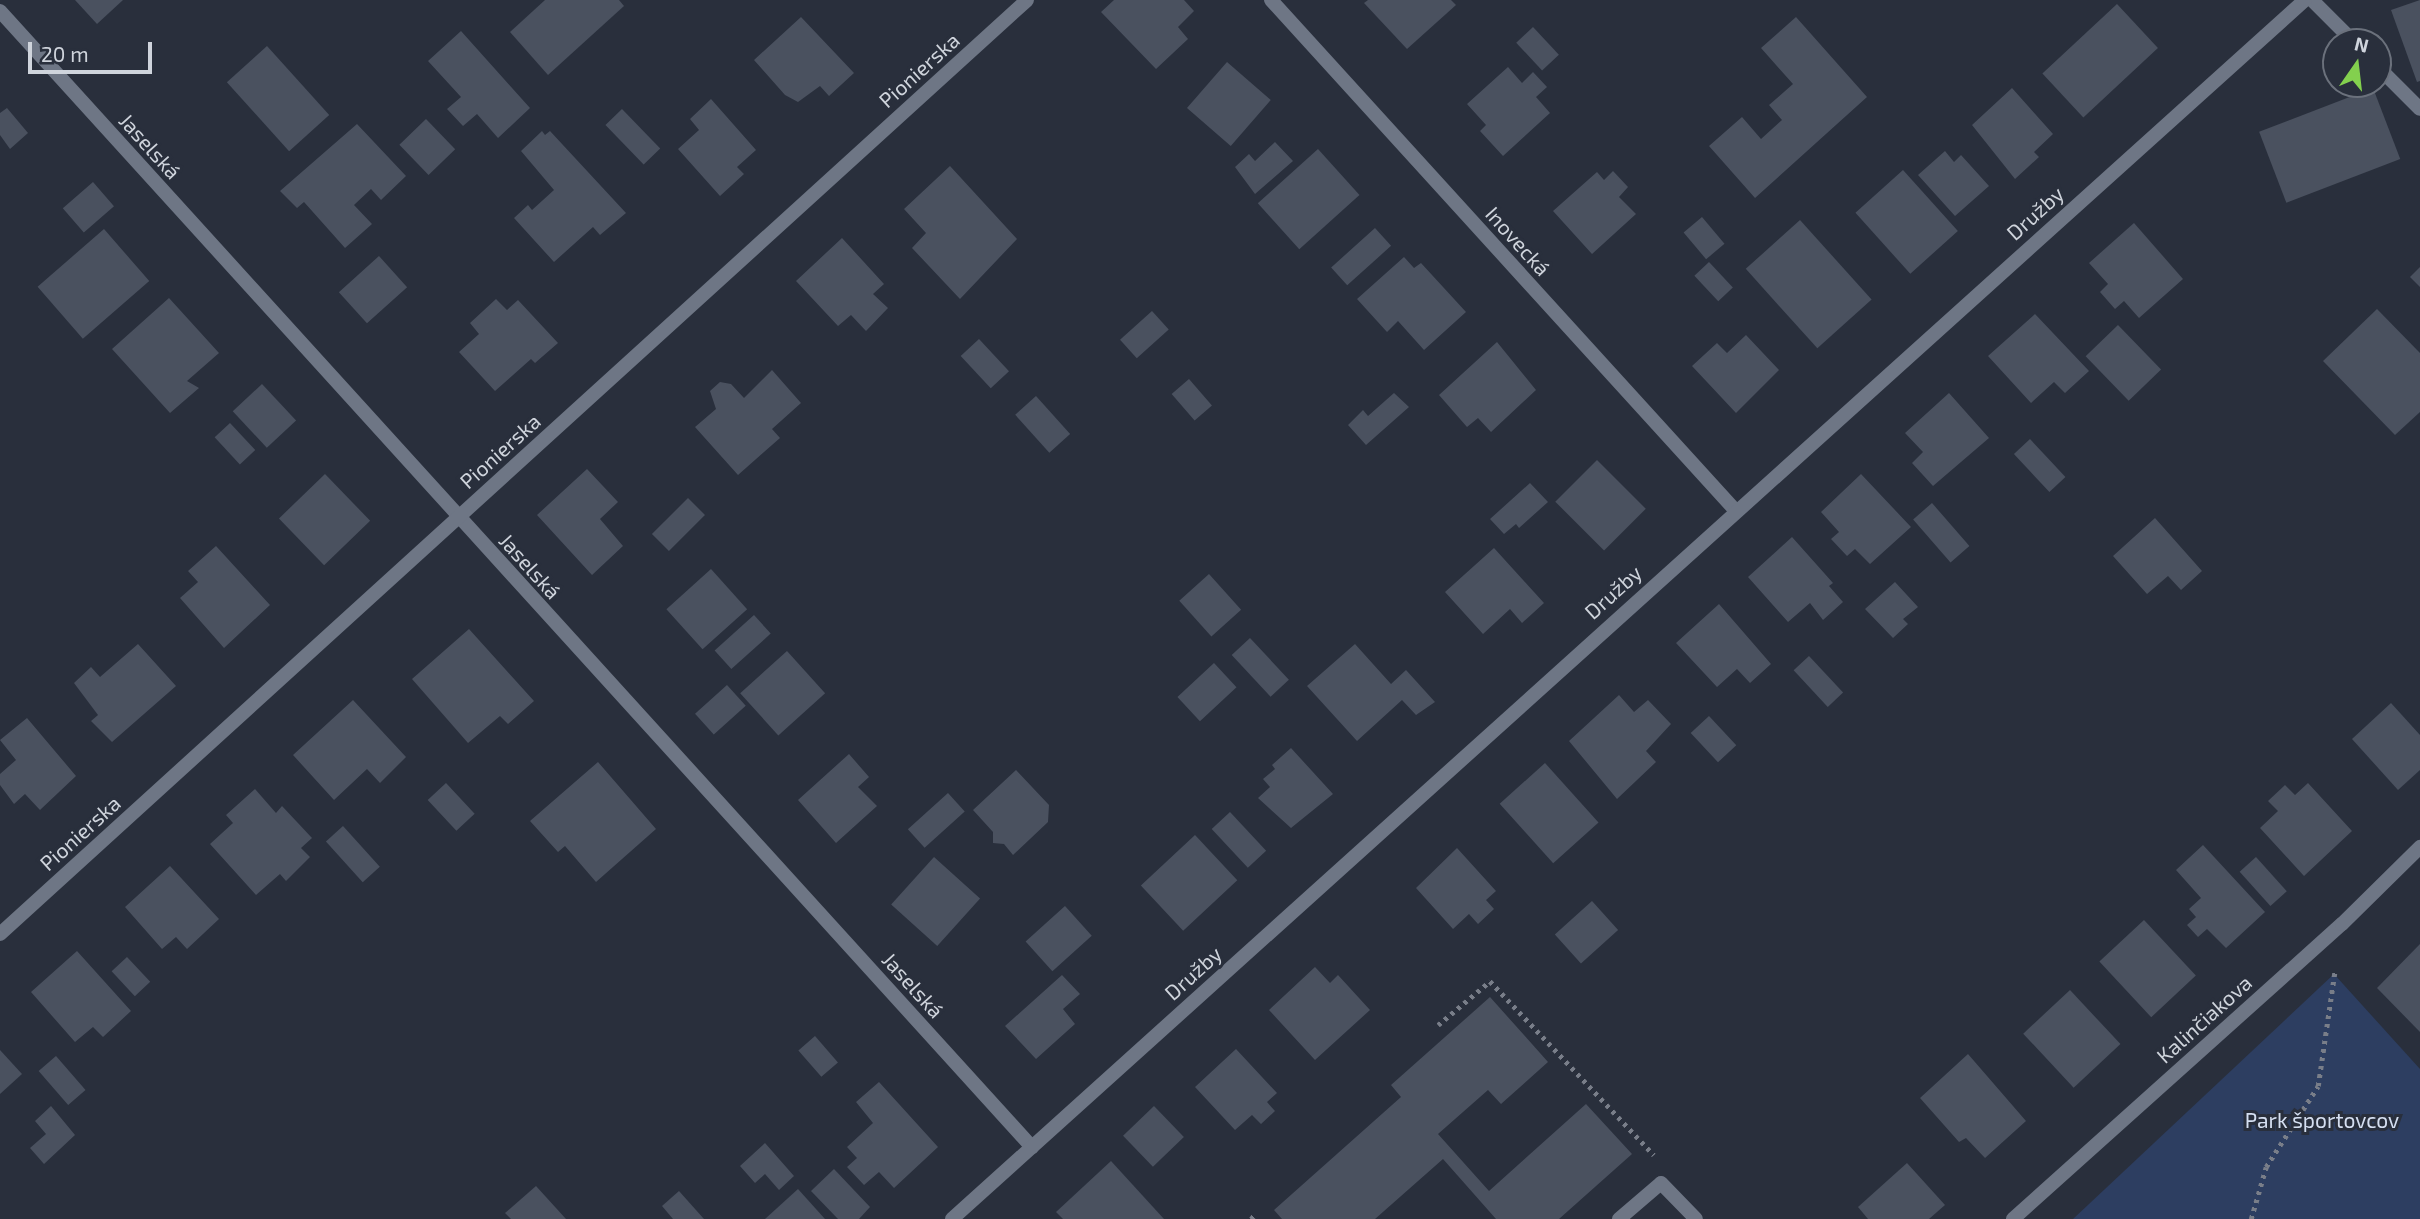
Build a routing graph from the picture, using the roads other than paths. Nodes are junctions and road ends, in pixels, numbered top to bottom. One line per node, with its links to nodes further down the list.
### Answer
1 (1027, 0): 10 (street, Pionierska)
2 (1271, 0): 9 (street, Inovecká)
3 (2305, 0): 9 (street, Družby)
4 (2312, 0): 6 (street)
5 (0, 11): 10 (street, Jaselská)
6 (2340, 28)
7 (2392, 80): 8 (street)
8 (2420, 109)
9 (1735, 510): 13 (street, Družby)
10 (457, 519): 12 (street, Pionierska); 13 (street, Jaselská)
11 (2420, 847): 17 (street, Kalinčiakova)
12 (0, 934)
13 (1032, 1147): 14 (street, Družby)
14 (952, 1219)
15 (1619, 1219): 16 (street)
16 (1696, 1219)
17 (2012, 1219)

